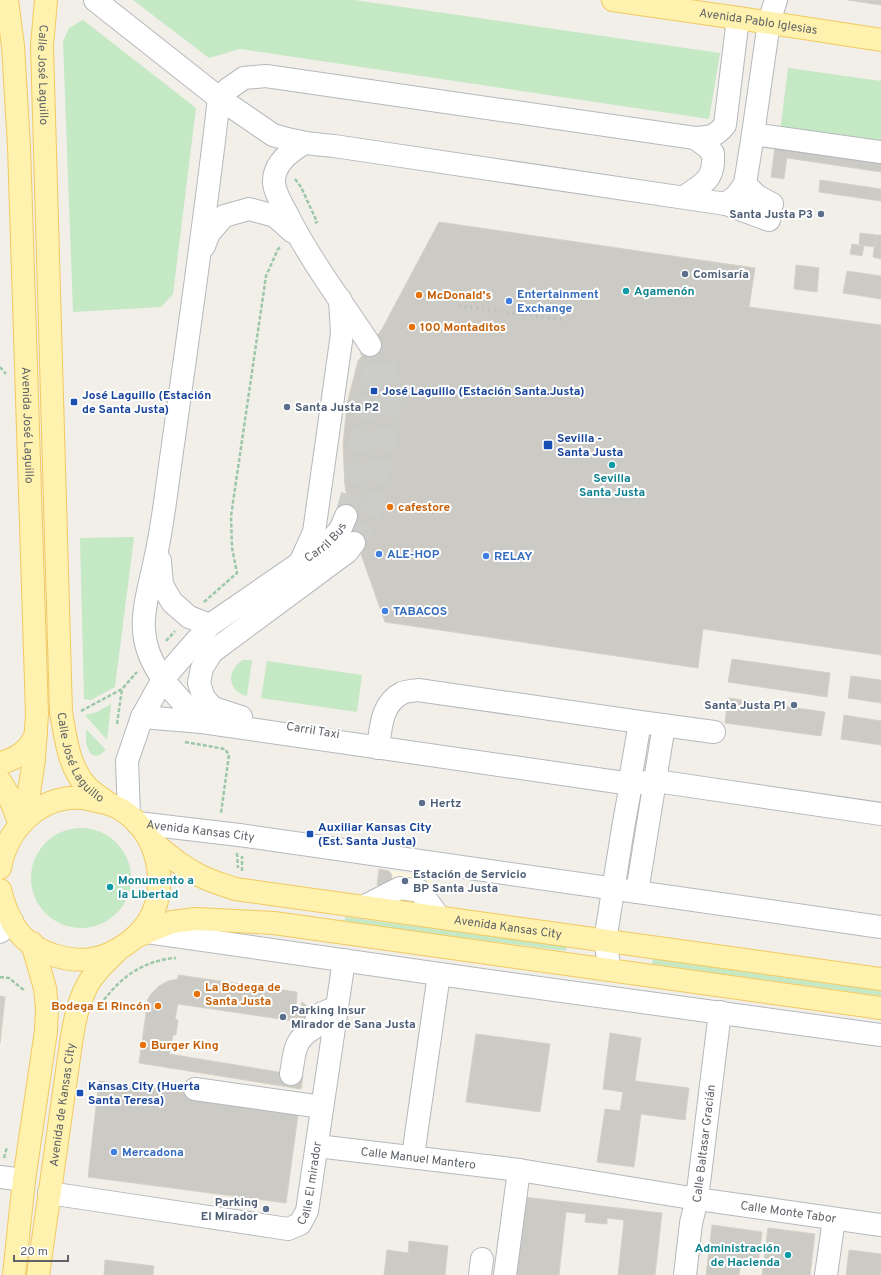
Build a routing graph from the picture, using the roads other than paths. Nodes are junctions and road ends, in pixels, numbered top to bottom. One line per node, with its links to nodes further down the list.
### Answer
1 (7, 0): 34 (main road, Avenida José Laguillo)
2 (46, 0): 13 (main road, Calle José Laguillo)
3 (94, 0): 9 (street)
4 (613, 0): 6 (main road, Avenida Pablo Iglesias)
5 (776, 0): 7 (street)
6 (738, 18): 7 (main road, Avenida Pablo Iglesias); 11 (street)
7 (768, 22): 8 (main road, Avenida Pablo Iglesias); 10 (street)
8 (881, 40)
9 (219, 98): 11 (street); 12 (street); 19 (street)
10 (753, 134): 14 (street); 15 (street)
11 (695, 138): 16 (street)
12 (303, 144): 16 (street); 18 (street)
13 (45, 150): 28 (main road, Avenida José Laguillo)
14 (881, 152)
15 (745, 184): 17 (street); 17 (street)
16 (684, 197): 17 (street)
17 (726, 204)
18 (297, 235): 19 (street); 20 (street)
19 (200, 257): 24 (street)
20 (340, 299): 21 (street); 25 (street)
21 (370, 345)
22 (346, 516): 25 (street, Carril Bus)
23 (354, 543): 35 (street, Carril Taxi)
24 (159, 544): 26 (street); 27 (street)
25 (300, 564): 26 (street, Carril Bus)
26 (210, 625): 27 (street, Carril Bus)
27 (163, 679): 29 (street, Carril Bus); 30 (street)
28 (71, 708): 40 (main road, Calle José Laguillo)
29 (142, 717): 30 (street); 43 (street, Carril Bus)
30 (202, 722): 35 (street)
31 (640, 722): 32 (street); 35 (street); 37 (street)
32 (664, 725): 33 (street); 39 (street)
33 (714, 732)
34 (36, 734): 36 (main road); 42 (main road)
35 (378, 744): 37 (street)
36 (0, 763)
37 (631, 779): 39 (street); 45 (street)
38 (0, 781): 42 (main road)
39 (656, 781): 41 (street); 47 (street)
40 (108, 803): 42 (main road); 43 (main road)
41 (881, 814)
42 (22, 822): 44 (main road)
43 (139, 826): 45 (street, Avenida Kansas City); 50 (main road); 51 (main road, Avenida Kansas City)
44 (0, 868)
45 (613, 889): 47 (street, Avenida Kansas City); 51 (street)
46 (0, 890): 48 (main road)
47 (637, 892): 49 (street, Avenida Kansas City)
48 (6, 926): 52 (main road)
49 (881, 927)
50 (134, 939): 52 (main road); 53 (street); 54 (main road); 69 (main road, Avenida de Kansas City)
51 (605, 940): 54 (street); 56 (main road, Avenida Kansas City)
52 (32, 943): 68 (main road)
53 (344, 960): 55 (street); 57 (street, Calle El mirador)
54 (610, 970): 58 (main road)
55 (439, 974): 59 (street); 65 (street)
56 (881, 979)
57 (337, 1008): 61 (street); 63 (street, Calle El mirador)
58 (881, 1008)
59 (720, 1012): 60 (street); 70 (street, Calle Baltasar Gracián)
60 (881, 1035)
61 (291, 1074)
62 (195, 1089): 63 (street)
63 (322, 1107): 64 (street, Calle El mirador)
64 (317, 1146): 65 (street, Calle Manuel Mantero); 69 (street, Calle El mirador)
65 (413, 1156): 66 (street, Calle Manuel Mantero)
66 (519, 1170): 70 (street, Calle Manuel Mantero); 75 (street)
67 (0, 1177): 68 (street)
68 (24, 1180): 73 (main road)
69 (49, 1193): 74 (main road, Avenida de Kansas City)
70 (696, 1199): 71 (street, Calle Monte Tabor); 76 (street, Calle Baltasar Gracián)
71 (834, 1219): 72 (street, Calle Monte Tabor); 77 (street)
72 (881, 1225)
73 (14, 1275)
74 (38, 1275)
75 (505, 1275)
76 (685, 1275)
77 (826, 1275)

